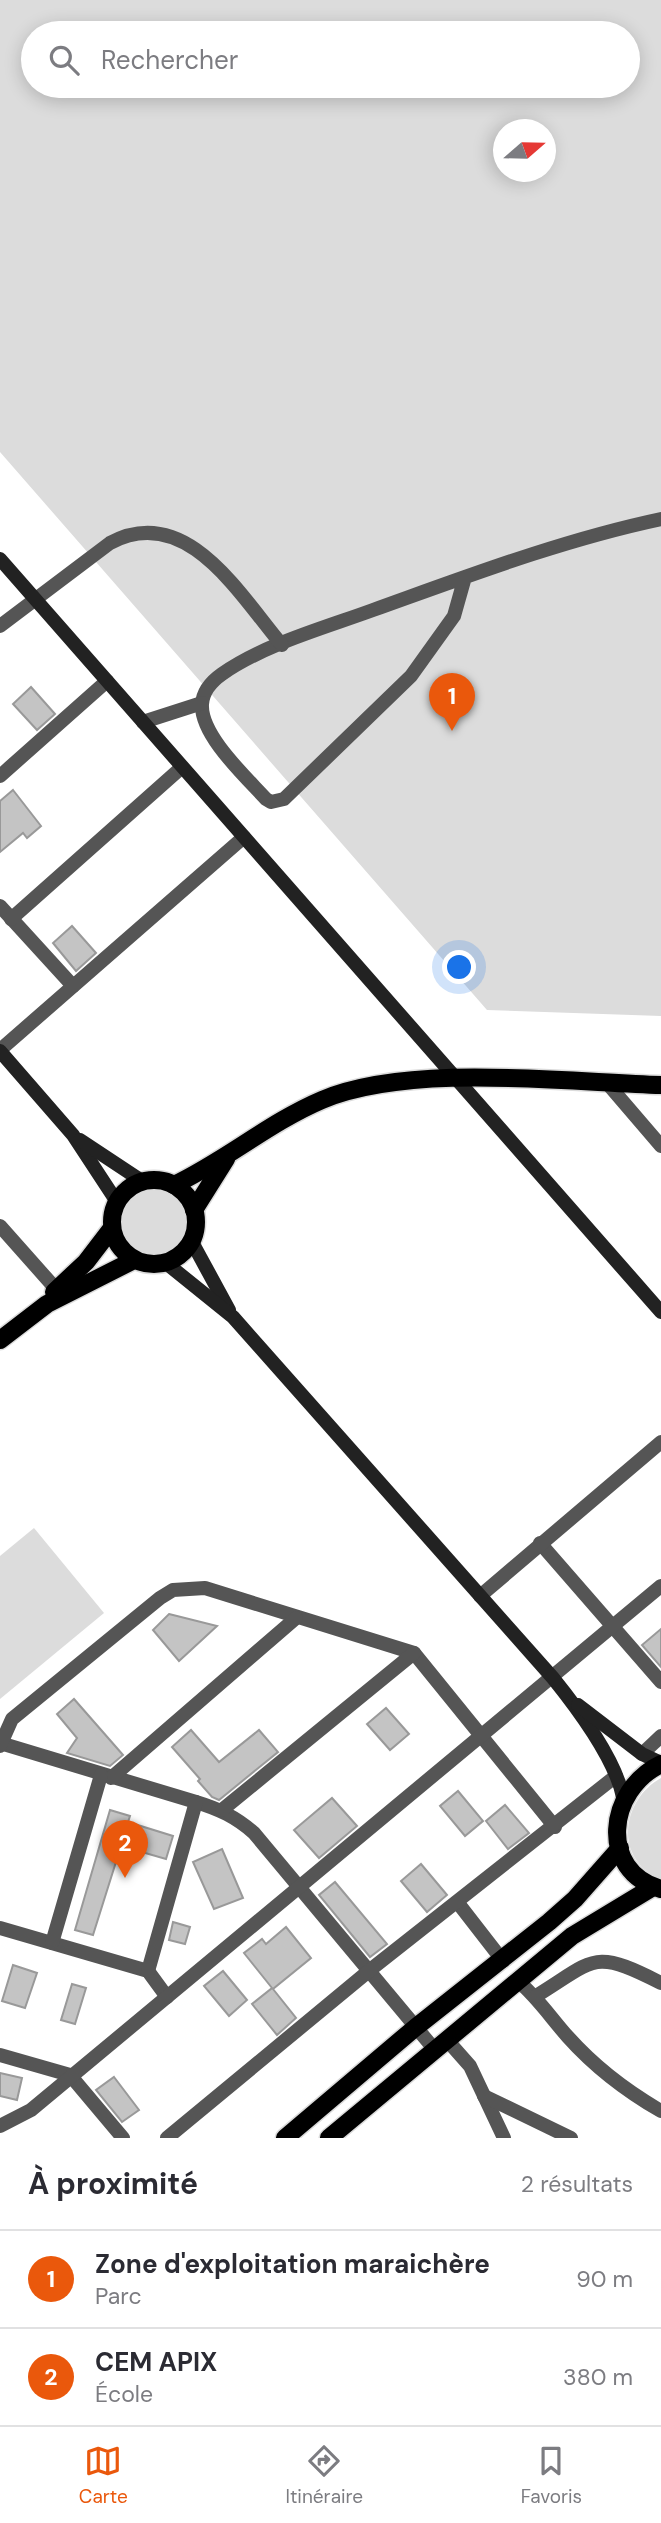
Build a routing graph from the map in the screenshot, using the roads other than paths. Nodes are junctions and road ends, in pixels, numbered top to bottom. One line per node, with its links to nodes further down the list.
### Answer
1 (661, 519): 3 (street)
2 (0, 559): 4 (street)
3 (465, 577): 6 (street); 8 (street)
4 (35, 599): 5 (street); 6 (street); 7 (street)
5 (0, 626)
6 (282, 645): 8 (street)
7 (107, 681): 9 (street); 11 (street)
8 (202, 703): 9 (street)
9 (143, 722): 10 (street)
10 (181, 768): 12 (street); 14 (street)
11 (0, 776)
12 (244, 837): 15 (street); 17 (street)
13 (0, 906): 14 (street)
14 (11, 919): 15 (street)
15 (73, 986): 16 (street)
16 (0, 1051): 20 (street)
17 (456, 1078): 18 (main road); 22 (main road); 33 (street)
18 (607, 1083): 19 (main road); 21 (street)
19 (661, 1085)
20 (73, 1135): 23 (street); 25 (street)
21 (661, 1146)
22 (227, 1156): 24 (main road); 26 (main road)
23 (142, 1181): 24 (main road); 25 (main road)
24 (174, 1185): 26 (main road)
25 (117, 1202): 28 (main road)
26 (194, 1210): 29 (main road)
27 (0, 1226): 32 (street)
28 (112, 1228): 30 (main road); 32 (main road)
29 (191, 1242): 31 (main road); 34 (street)
30 (134, 1259): 31 (main road); 32 (main road)
31 (166, 1263): 34 (street)
32 (51, 1297): 35 (main road)
33 (661, 1312)
34 (233, 1317): 39 (street)
35 (0, 1340)
36 (661, 1442): 37 (street)
37 (540, 1543): 39 (street); 41 (street)
38 (661, 1586): 41 (street)
39 (480, 1597): 43 (street)
40 (296, 1618): 42 (street); 48 (street); 51 (street)
41 (612, 1626): 43 (street); 44 (street)
42 (414, 1653): 47 (street); 55 (street)
43 (552, 1678): 45 (street); 47 (street)
44 (661, 1682)
45 (571, 1700): 49 (street); 52 (street)
46 (661, 1736): 49 (street)
47 (482, 1737): 56 (street); 58 (street)
48 (0, 1744): 51 (street)
49 (642, 1754): 50 (street)
50 (661, 1764): 53 (main road)
51 (106, 1776): 54 (street); 62 (street)
52 (616, 1776): 53 (street); 56 (street)
53 (623, 1797): 57 (main road)
54 (196, 1801): 55 (street); 65 (street)
55 (222, 1810): 58 (street)
56 (555, 1827): 60 (street)
57 (620, 1848): 59 (main road); 63 (main road)
58 (299, 1888): 64 (street); 69 (street)
59 (657, 1888): 66 (main road)
60 (458, 1903): 63 (street); 64 (street)
61 (0, 1928): 62 (street)
62 (52, 1943): 65 (street)
63 (503, 1961): 70 (main road)
64 (370, 1970): 70 (street); 78 (street)
65 (148, 1971): 69 (street)
66 (518, 1981): 68 (street); 71 (main road)
67 (661, 1983): 68 (street)
68 (536, 1996): 75 (street)
69 (167, 1997): 73 (street)
70 (416, 2027): 71 (street); 79 (main road)
71 (441, 2045): 74 (street); 80 (main road)
72 (0, 2054): 73 (street)
73 (70, 2075): 76 (street); 77 (street)
74 (484, 2096): 81 (street); 82 (street)
75 (661, 2111)
76 (0, 2126)
77 (123, 2138)
78 (167, 2138)
79 (285, 2138)
80 (329, 2138)
81 (504, 2138)
82 (571, 2138)

